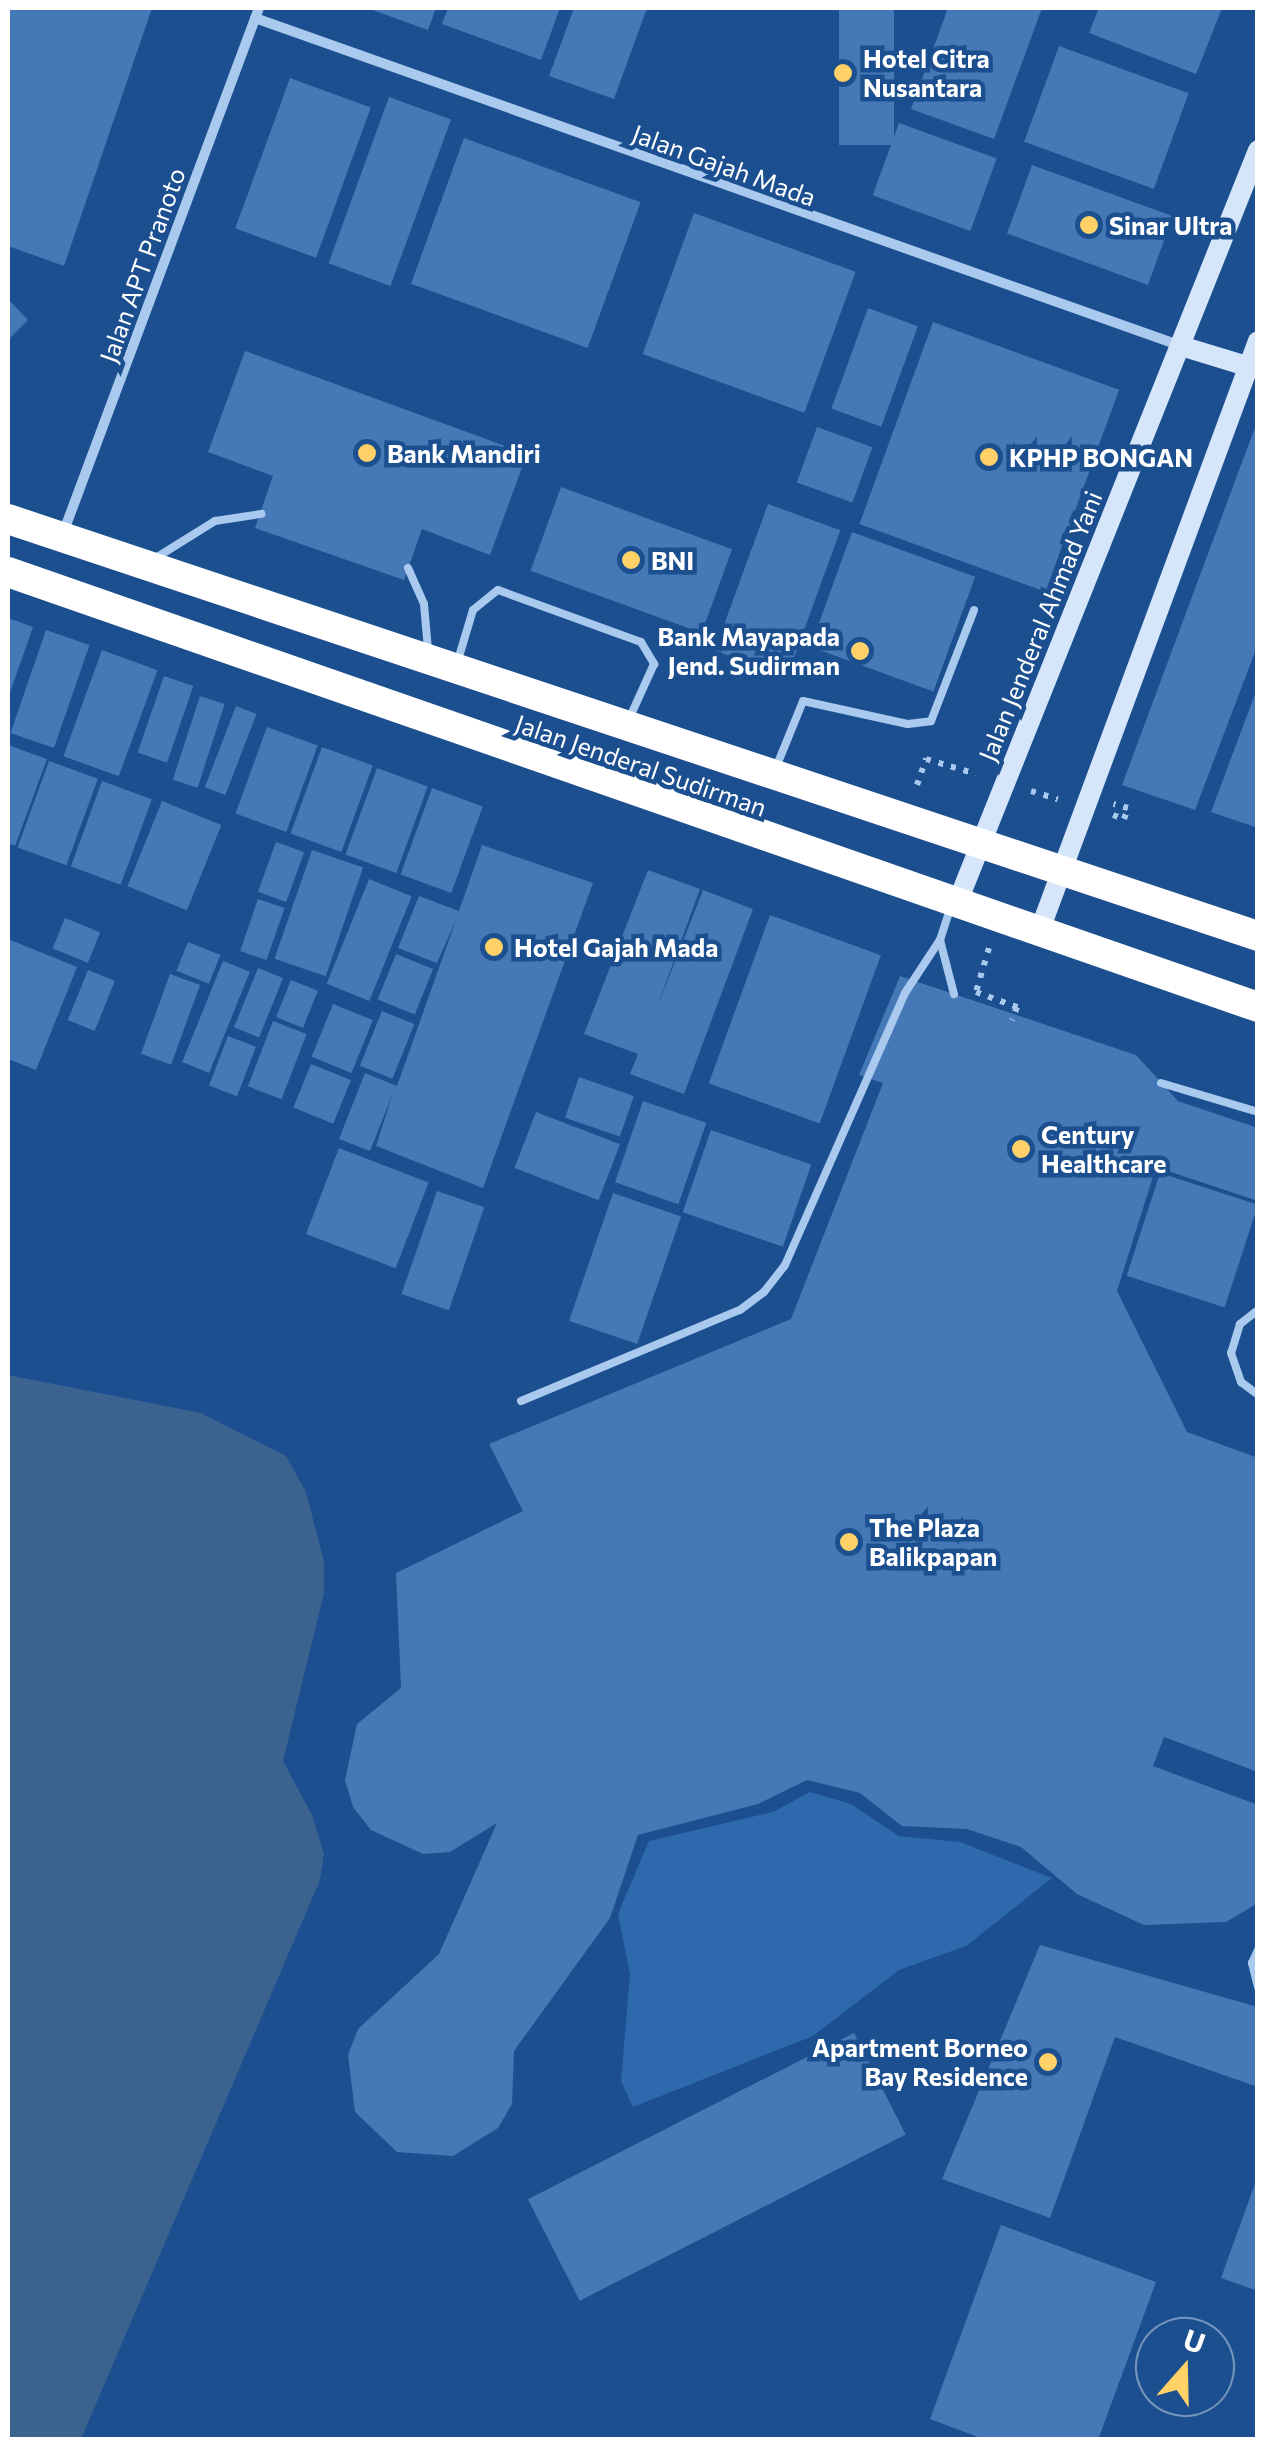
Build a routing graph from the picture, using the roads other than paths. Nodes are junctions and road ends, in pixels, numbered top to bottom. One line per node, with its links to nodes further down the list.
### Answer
1 (257, 13): 4 (street, Jalan Gajah Mada); 8 (street, Jalan APT Pranoto)
2 (1258, 150): 4 (main road, Jalan Jenderal Ahmad Yani)
3 (1258, 341): 5 (main road)
4 (1181, 346): 5 (main road); 16 (main road, Jalan Jenderal Ahmad Yani)
5 (1252, 368): 17 (main road)
6 (260, 514): 9 (lane)
7 (8, 519): 8 (highway, Jalan Jenderal Sudirman)
8 (62, 536): 9 (highway, Jalan Jenderal Sudirman)
9 (150, 562): 13 (highway, Jalan Jenderal Sudirman)
10 (408, 568): 13 (lane)
11 (8, 572): 18 (highway, Jalan Jenderal Sudirman)
12 (974, 610): 15 (lane)
13 (442, 665): 14 (highway, Jalan Jenderal Sudirman); 14 (lane)
14 (626, 726): 15 (highway, Jalan Jenderal Sudirman)
15 (773, 774): 16 (highway, Jalan Jenderal Sudirman)
16 (979, 842): 17 (highway, Jalan Jenderal Sudirman); 18 (main road, Jalan Jenderal Ahmad Yani)
17 (1058, 868): 19 (main road); 20 (highway, Jalan Jenderal Sudirman)
18 (954, 905): 19 (highway, Jalan Jenderal Sudirman); 21 (lane)
19 (1038, 934): 23 (highway, Jalan Jenderal Sudirman)
20 (1258, 936)
21 (940, 940): 22 (lane); 28 (lane)
22 (954, 994)
23 (1258, 1007)
24 (1162, 1083): 25 (lane)
25 (1258, 1112)
26 (1258, 1310): 27 (lane)
27 (1258, 1396)
28 (520, 1401)
29 (1258, 1950): 30 (lane)
30 (1258, 1987)

